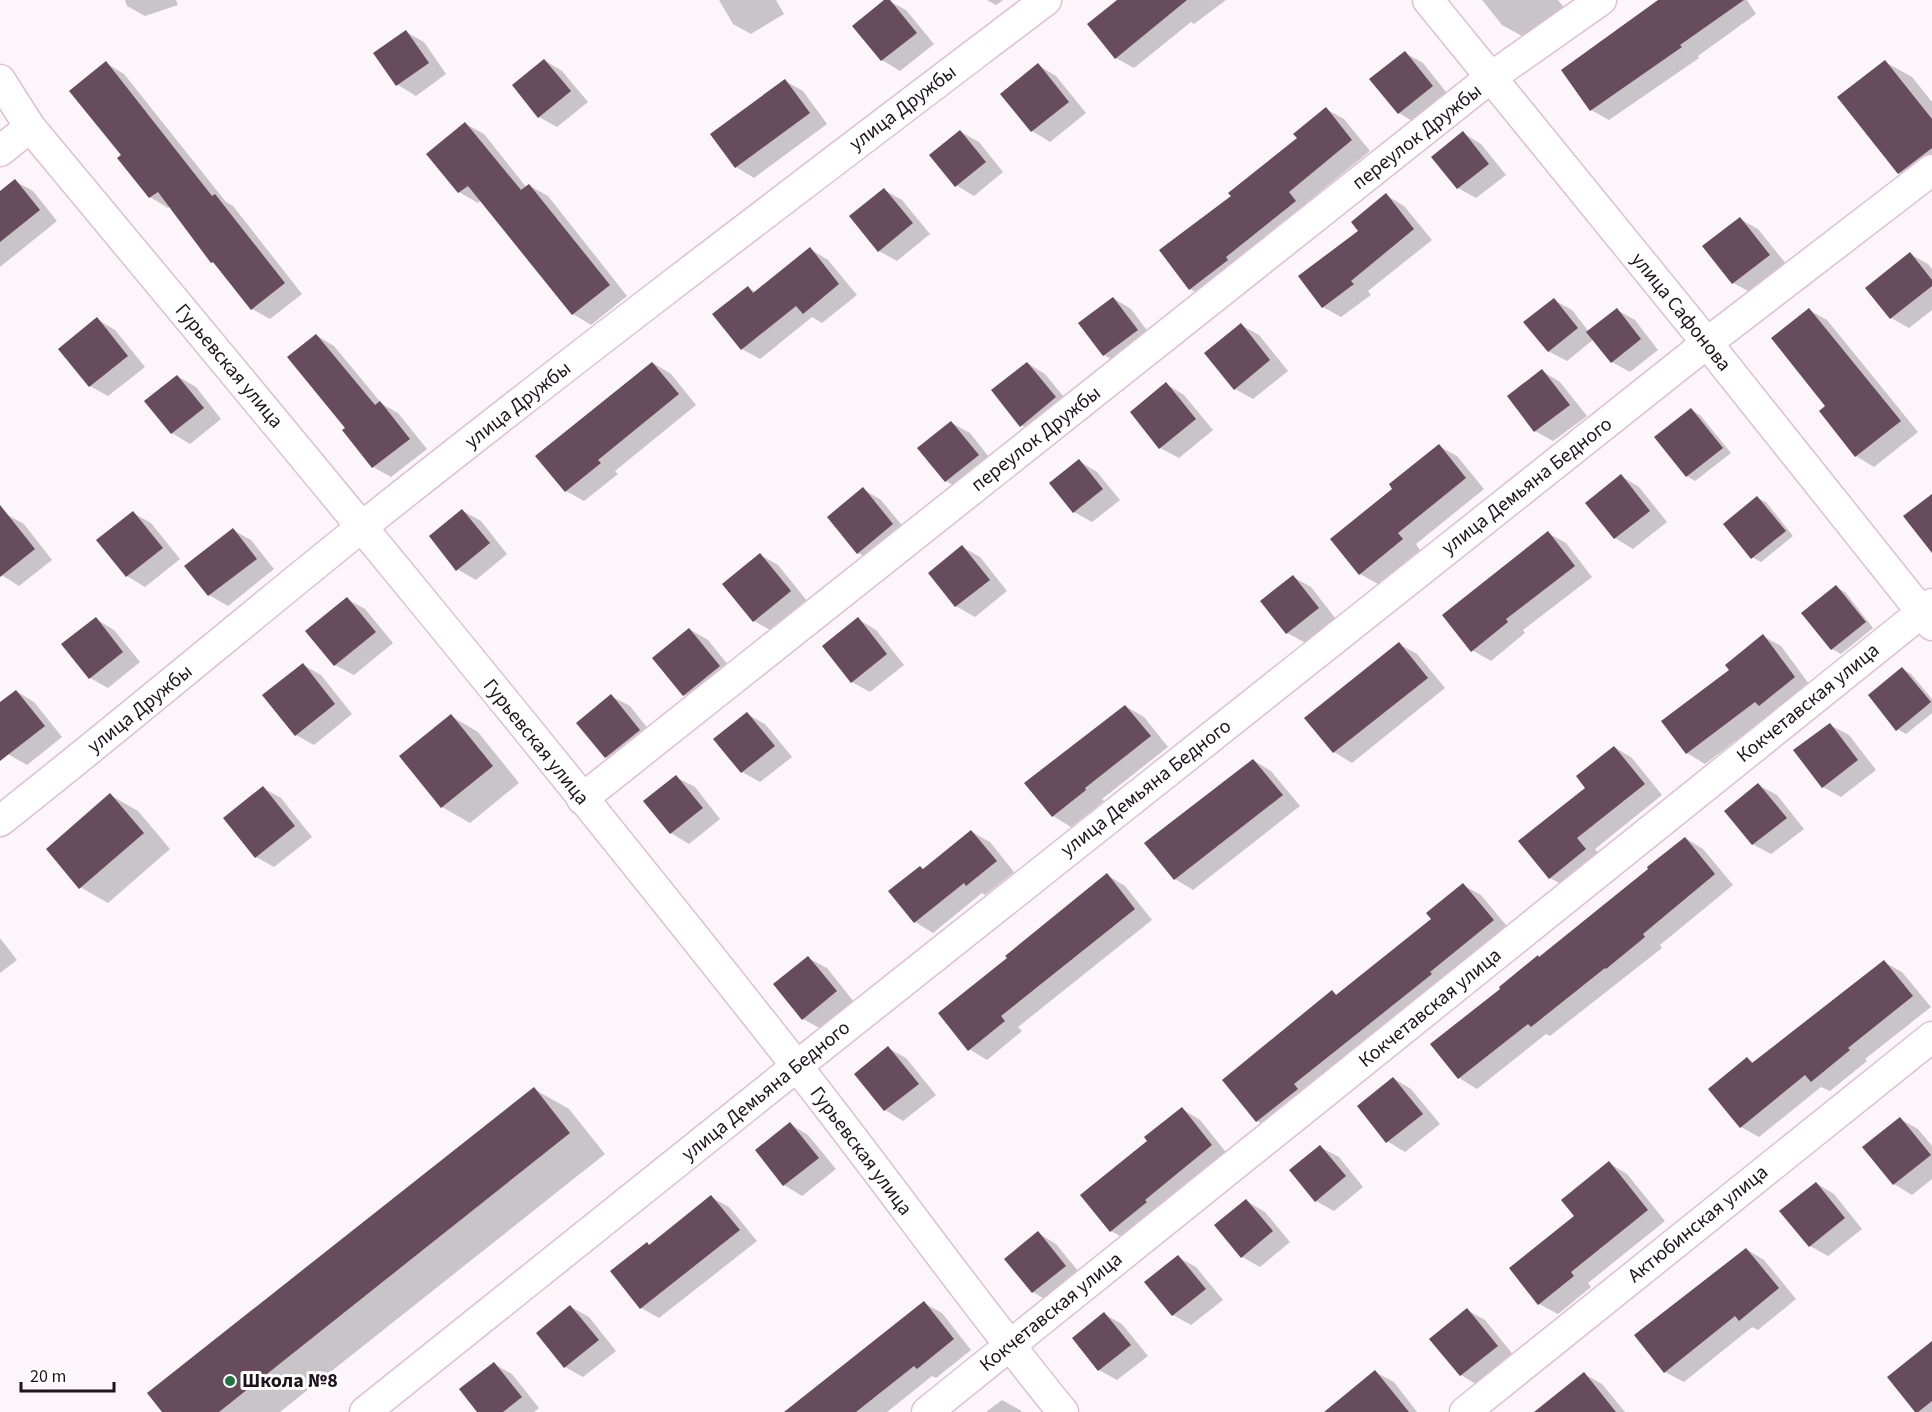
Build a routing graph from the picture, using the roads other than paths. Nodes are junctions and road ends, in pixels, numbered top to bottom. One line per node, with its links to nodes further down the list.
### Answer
1 (1046, 0): 10 (street, улица Дружбы)
2 (1428, 0): 4 (street, улица Сафонова)
3 (1601, 0): 4 (street, переулок Дружбы)
4 (1490, 78): 9 (street, улица Сафонова); 12 (street, переулок Дружбы)
5 (0, 80): 6 (street, Гурьевская улица)
6 (30, 127): 7 (street); 10 (street, Гурьевская улица)
7 (0, 151)
8 (1932, 170): 9 (street, улица Демьяна Бедного)
9 (1707, 343): 11 (street, улица Сафонова); 15 (street, улица Демьяна Бедного)
10 (363, 527): 12 (street, Гурьевская улица); 13 (street, улица Дружбы)
11 (1928, 614): 16 (street, Кокчетавская улица)
12 (582, 799): 15 (street, Гурьевская улица)
13 (0, 821)
14 (1932, 1037): 20 (street, Актюбинская улица)
15 (796, 1066): 16 (street, Гурьевская улица); 17 (street, улица Демьяна Бедного)
16 (1009, 1346): 18 (street, Кокчетавская улица); 19 (street, Гурьевская улица)
17 (365, 1412)
18 (927, 1412)
19 (1063, 1412)
20 (1465, 1412)

